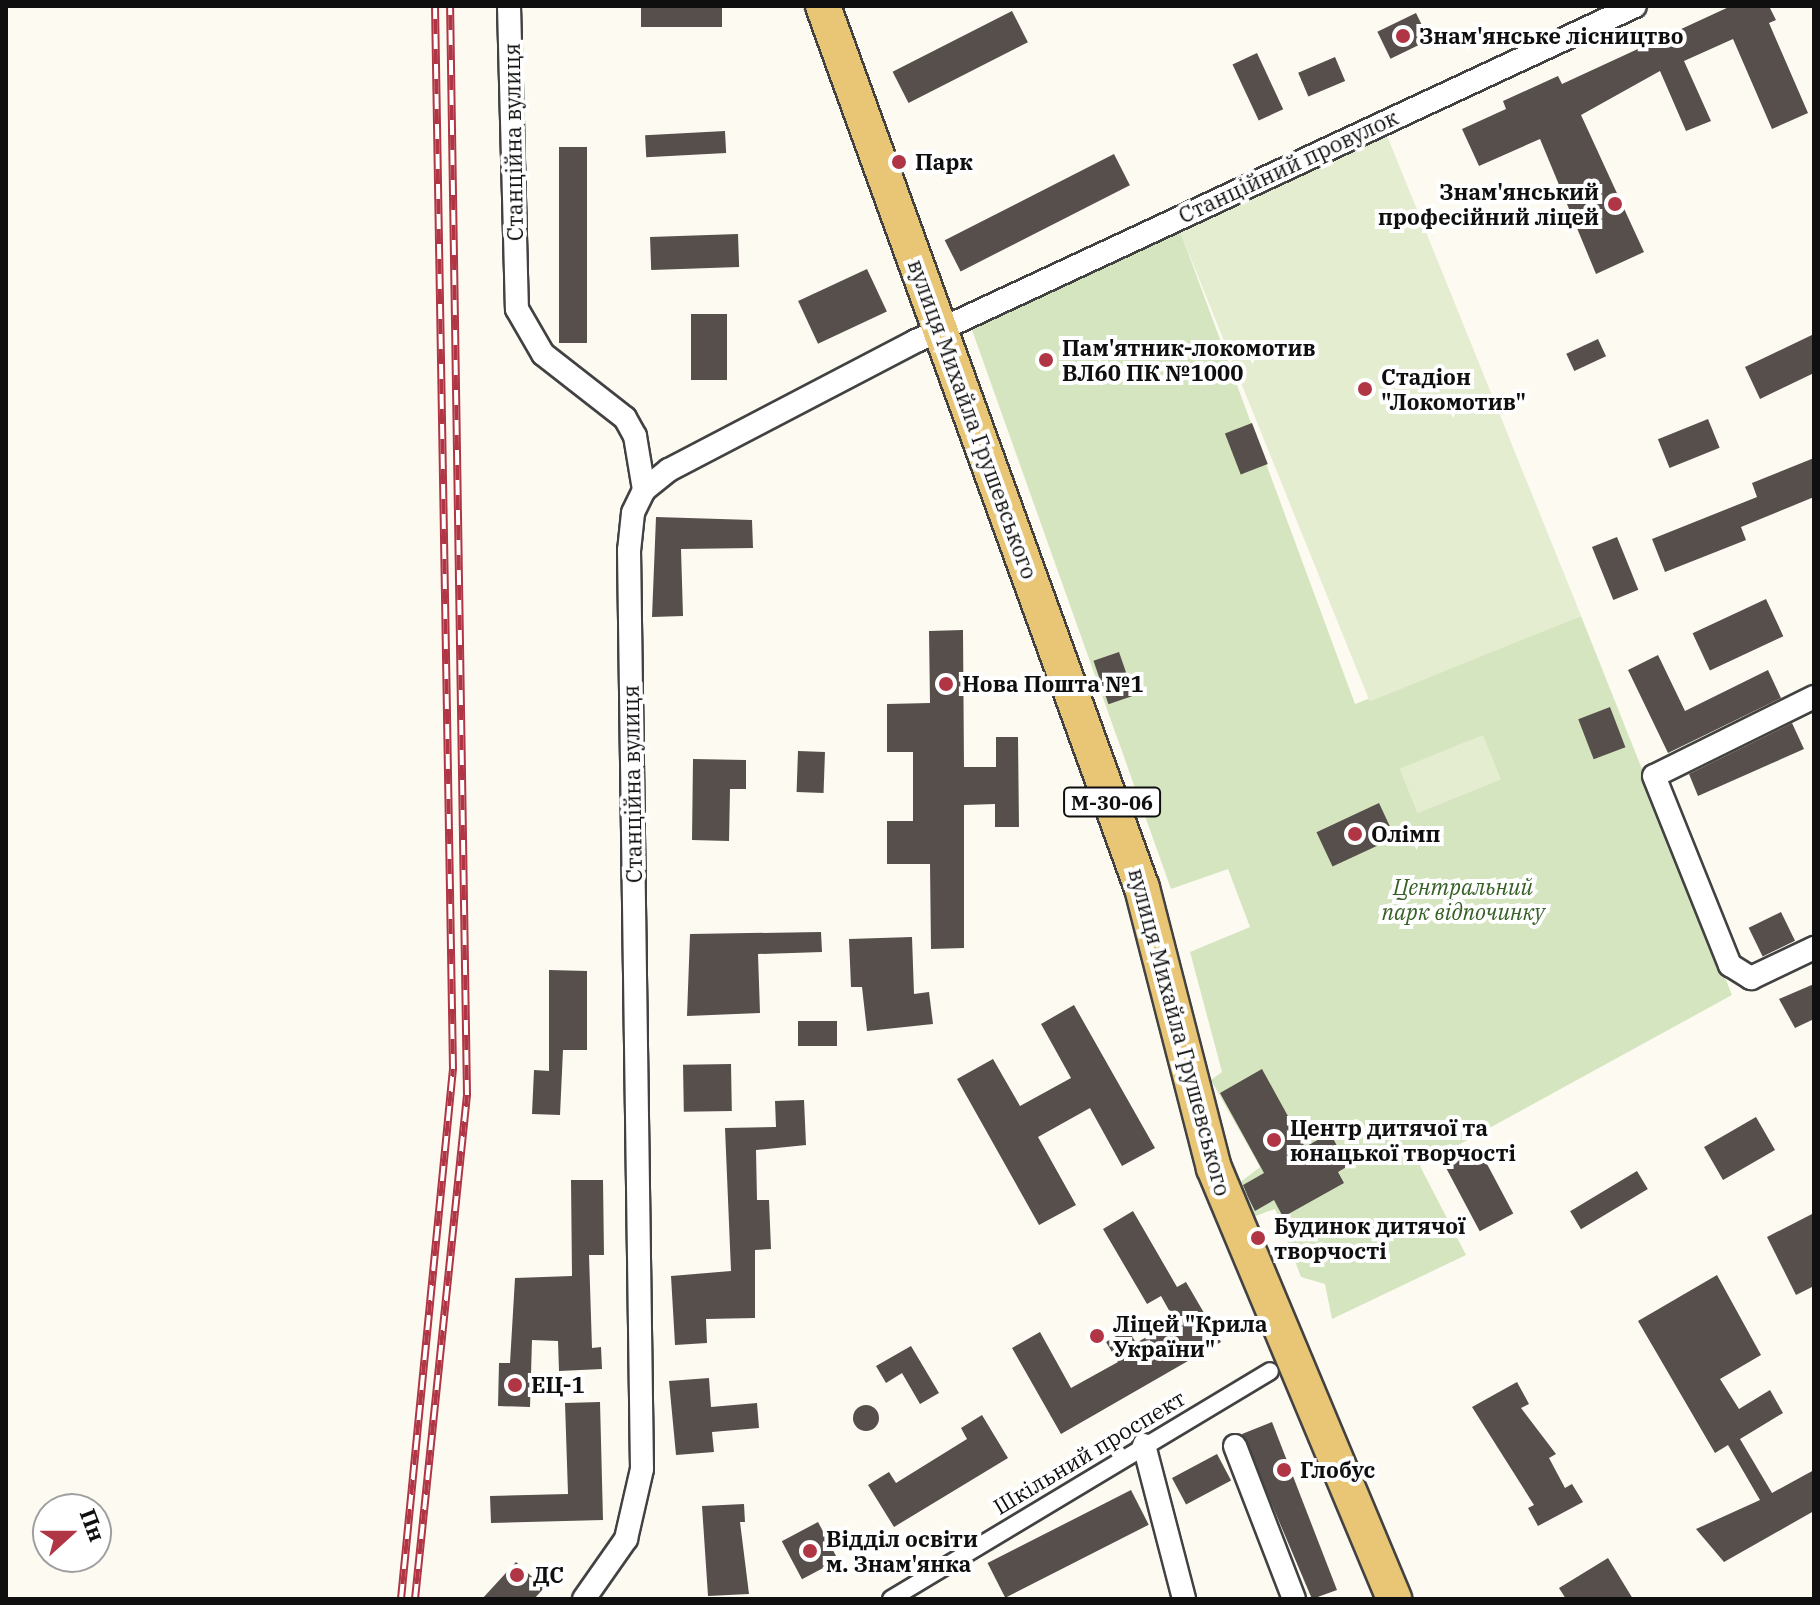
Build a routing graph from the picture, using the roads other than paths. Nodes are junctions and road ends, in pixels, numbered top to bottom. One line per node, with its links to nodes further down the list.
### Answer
1 (509, 6): 5 (street, Станційна вулиця)
2 (823, 6): 4 (main road, вулиця Михайла Грушевського / М-30-06)
3 (1635, 6): 4 (street, Станційний провулок)
4 (941, 329): 5 (street, Станційний провулок); 15 (main road, вулиця Михайла Грушевського / М-30-06)
5 (644, 490): 11 (street, Станційна вулиця)
6 (1814, 697): 7 (street)
7 (1814, 948)
8 (1270, 1371): 9 (street, Шкільний проспект)
9 (1144, 1445): 12 (street, Шкільний проспект); 13 (street)
10 (1235, 1446): 14 (street)
11 (584, 1599)
12 (891, 1599)
13 (1184, 1599)
14 (1294, 1599)
15 (1394, 1599)

